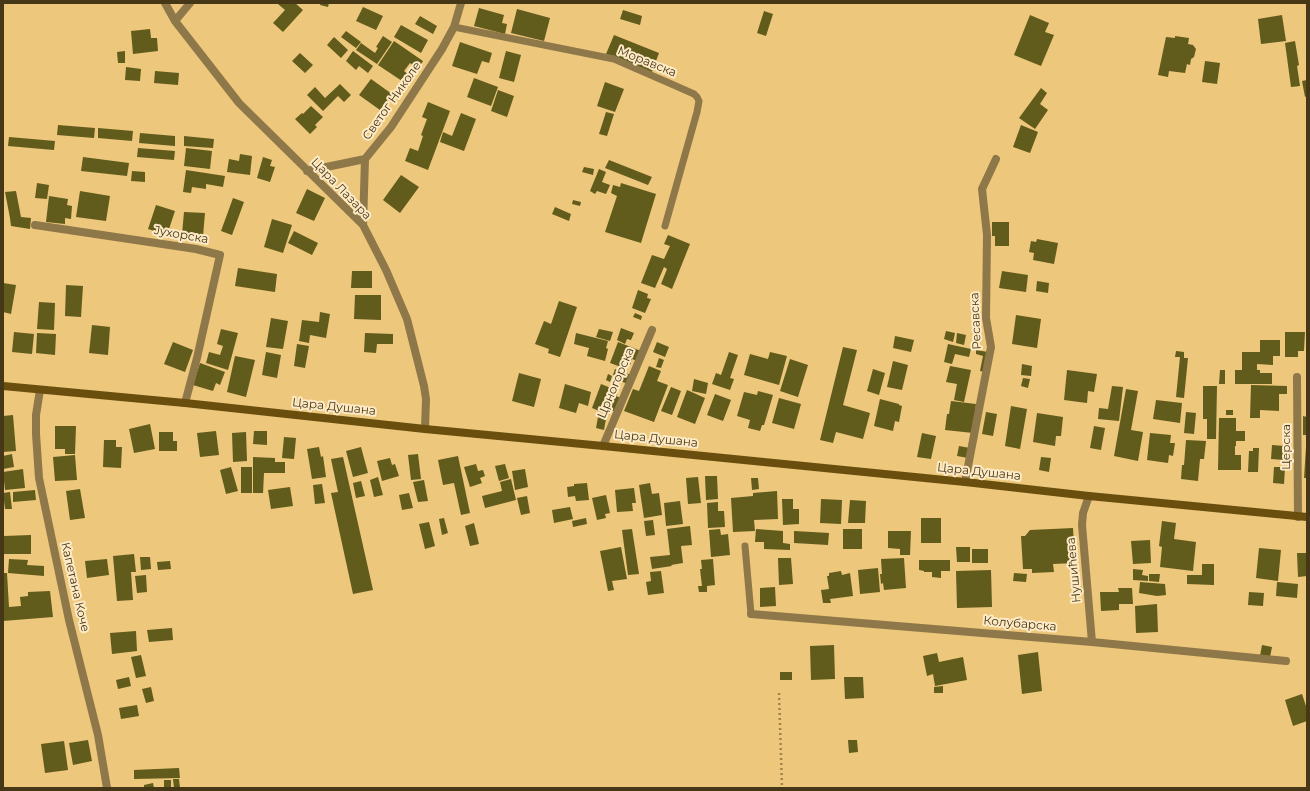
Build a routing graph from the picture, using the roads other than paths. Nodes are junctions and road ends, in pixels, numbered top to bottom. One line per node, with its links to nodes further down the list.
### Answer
1 (165, 3): 4 (street, Цара Лазара)
2 (190, 3): 4 (street)
3 (461, 3): 5 (street, Светог Николе)
4 (175, 21): 8 (street, Цара Лазара)
5 (454, 27): 6 (street, Светог Николе); 11 (lane, Моравска)
6 (365, 159): 8 (street, Светог Николе); 10 (street)
7 (996, 159): 19 (street, Ресавска)
8 (307, 171): 10 (street, Цара Лазара)
9 (35, 225): 16 (street, Јухорска)
10 (363, 225): 17 (street, Цара Лазара)
11 (664, 226)
12 (652, 330): 18 (street, Црногорска)
13 (1297, 377): 21 (street, Церска)
14 (3, 386): 15 (main road, Цара Душана)
15 (40, 390): 16 (main road, Цара Душана); 27 (street, Капетана Коче)
16 (185, 403): 17 (main road, Цара Душана)
17 (425, 429): 18 (main road, Цара Душана)
18 (603, 446): 19 (main road, Цара Душана)
19 (965, 482): 20 (main road, Цара Душана)
20 (1089, 496): 21 (main road, Цара Душана); 25 (street, Нушићева)
21 (1298, 517): 22 (main road, Цара Душана)
22 (1307, 518)
23 (745, 546): 24 (lane)
24 (751, 614): 25 (street, Колубарска)
25 (1092, 642): 26 (street, Колубарска)
26 (1286, 661)
27 (107, 788)

